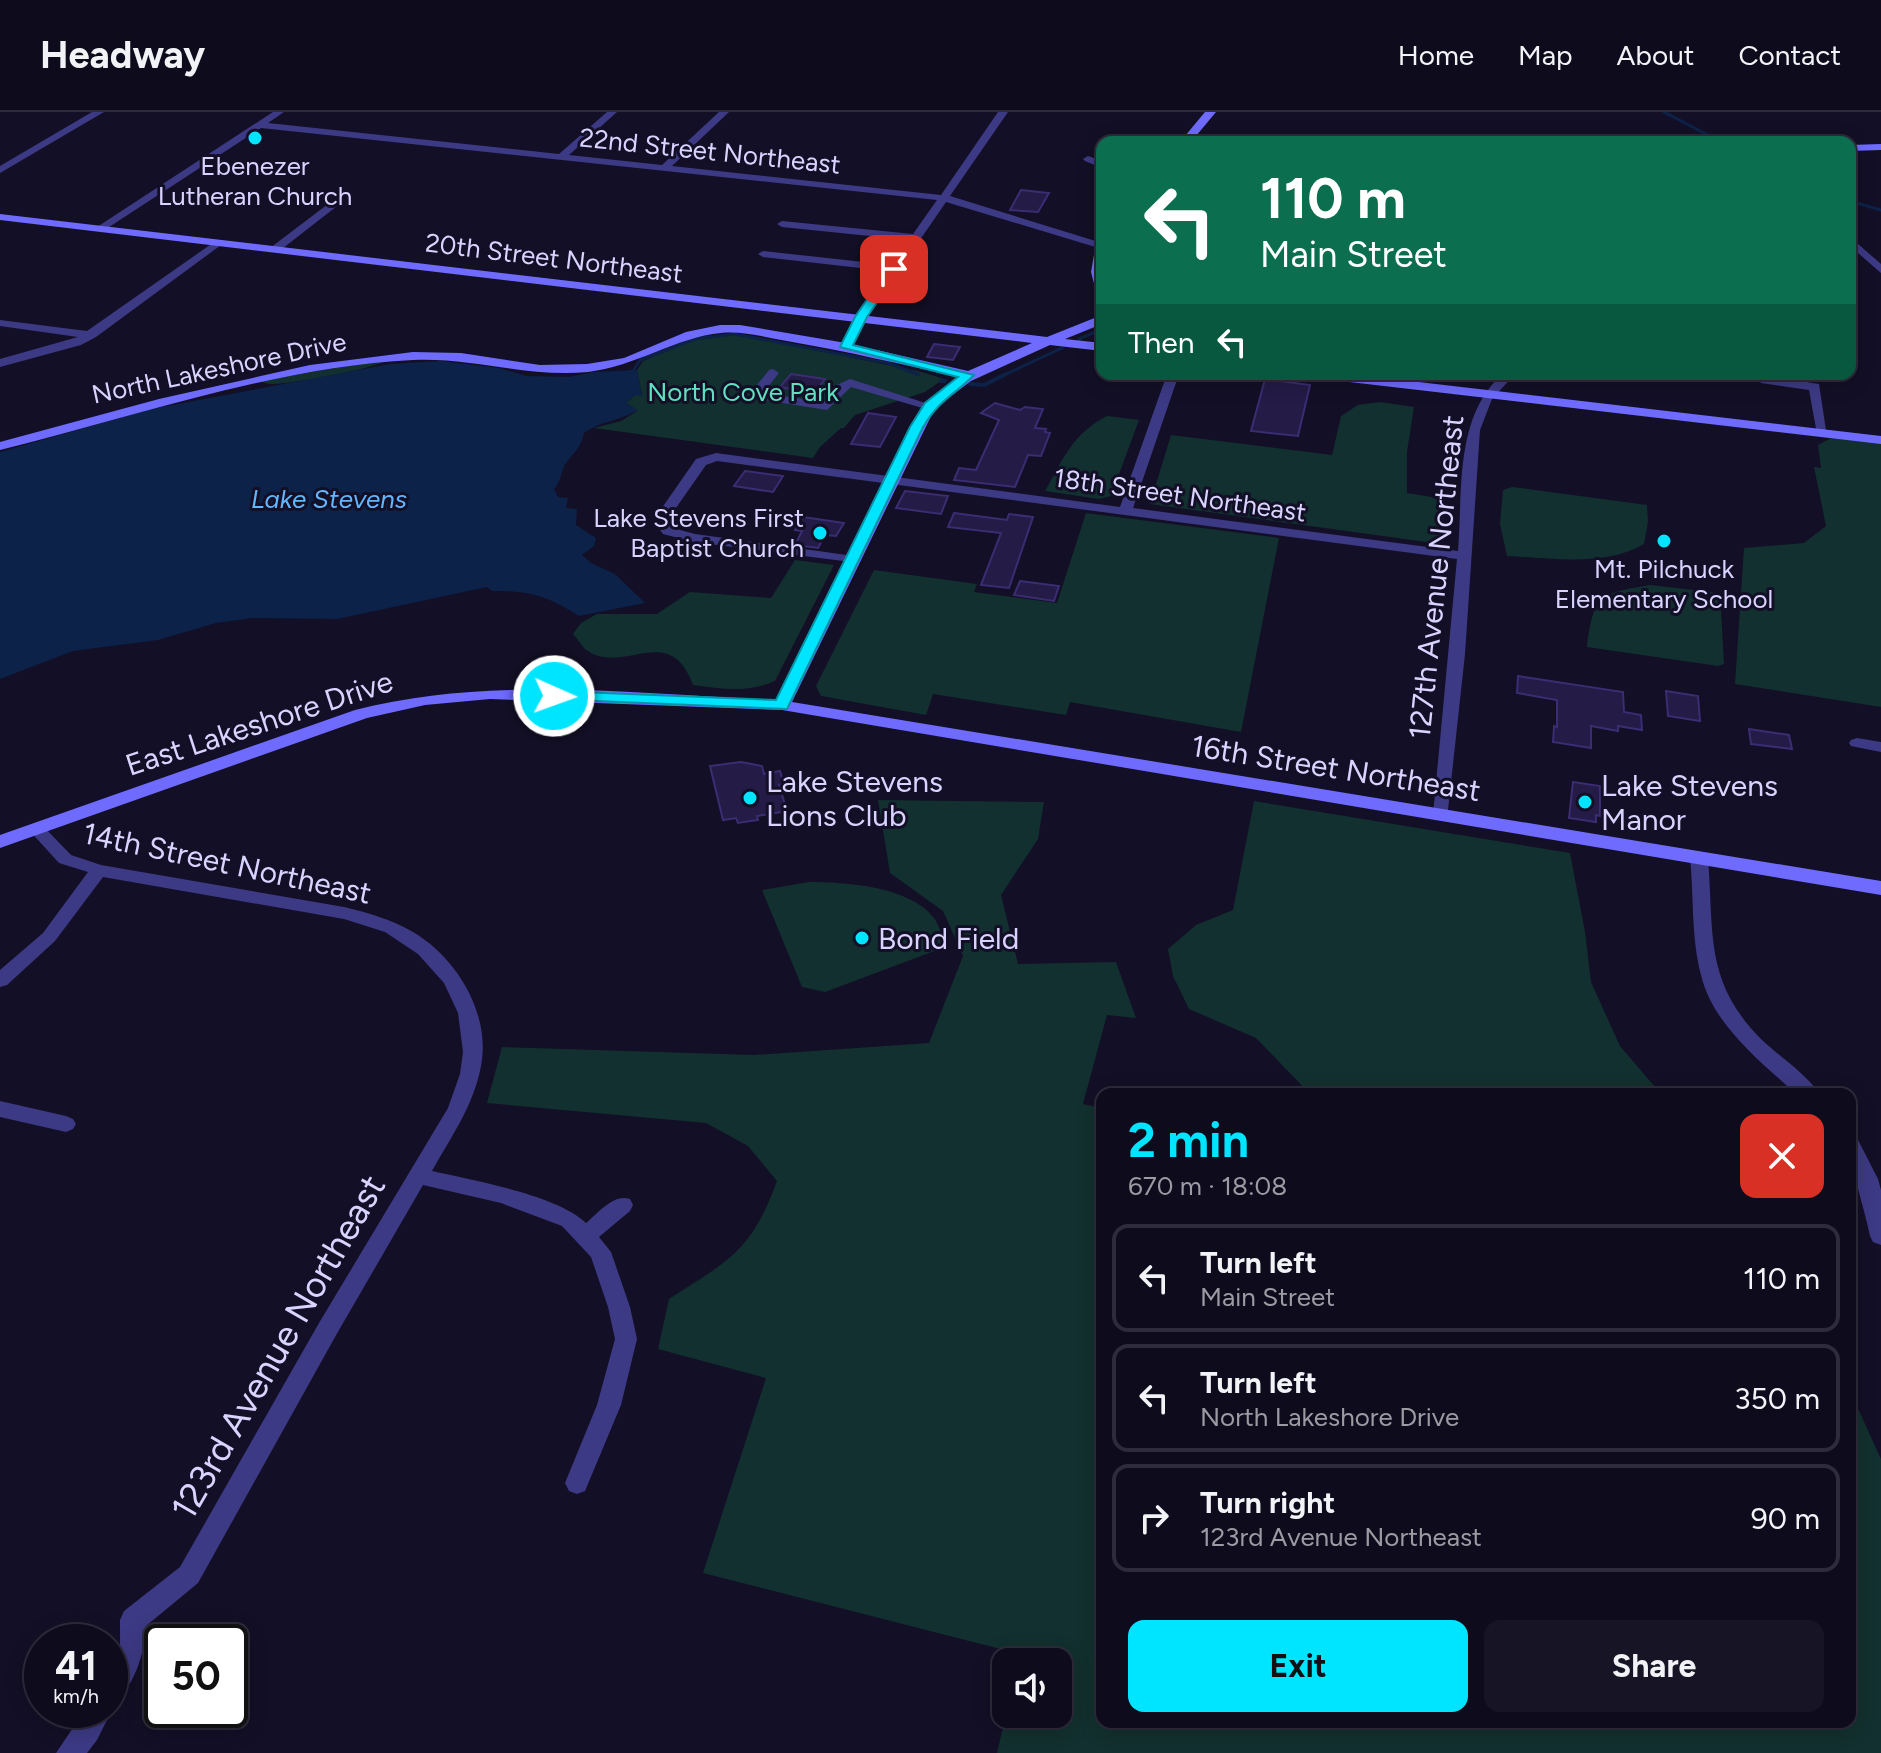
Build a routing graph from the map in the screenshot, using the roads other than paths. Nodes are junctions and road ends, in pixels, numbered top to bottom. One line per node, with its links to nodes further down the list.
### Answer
1 (99, 112): 14 (street)
2 (279, 112): 7 (street)
3 (612, 112): 11 (street)
4 (724, 112): 15 (street)
5 (1003, 112): 16 (street)
6 (1211, 112): 8 (street)
7 (260, 125): 11 (street, 22nd Street Northeast); 20 (street)
8 (1190, 136)
9 (1881, 147): 10 (street)
10 (1856, 148)
11 (561, 157): 15 (street, 22nd Street Northeast)
12 (1088, 159): 13 (street)
13 (1096, 162)
14 (1, 168)
15 (664, 168): 16 (street, 22nd Street Northeast)
16 (943, 198): 21 (street); 24 (street, 22nd Street Northeast)
17 (336, 203): 25 (street)
18 (0, 217): 20 (street, 20th Street Northeast)
19 (782, 224): 21 (street)
20 (99, 229): 22 (street, 20th Street Northeast)
21 (916, 238): 27 (street)
22 (217, 243): 25 (street, 20th Street Northeast); 32 (street)
23 (1856, 246): 28 (street)
24 (1096, 249)
25 (274, 250): 29 (street, 20th Street Northeast)
26 (763, 254): 27 (street)
27 (894, 269): 29 (street)
28 (1881, 270)
29 (861, 317): 33 (street, 20th Street Northeast); 35 (street)
30 (1096, 322): 33 (street)
31 (0, 323): 32 (street)
32 (92, 335): 36 (street)
33 (1059, 341): 34 (street, 20th Street Northeast); 38 (street)
34 (1096, 346)
35 (846, 347): 38 (street, North Lakeshore Drive); 47 (street, North Lakeshore Drive)
36 (0, 363)
37 (773, 373): 44 (street)
38 (968, 375): 44 (street)
39 (1171, 380): 49 (street)
40 (1367, 380): 43 (street)
41 (1501, 380): 43 (street)
42 (1765, 380): 45 (street)
43 (1487, 394): 45 (street); 50 (street, 127th Avenue Northeast)
44 (929, 406): 48 (street)
45 (1823, 434): 46 (street)
46 (1881, 440)
47 (0, 446)
48 (891, 480): 49 (street, 18th Street Northeast); 51 (street); 51 (street, 18th Street Northeast)
49 (1125, 512): 50 (street, 18th Street Northeast)
50 (1463, 556): 55 (street, 127th Avenue Northeast)
51 (854, 560): 52 (street)
52 (782, 705): 55 (street, 16th Street Northeast); 56 (street, East Lakeshore Drive)
53 (1857, 743): 54 (street)
54 (1881, 747)
55 (1441, 815): 58 (street, 16th Street Northeast)
56 (36, 829): 57 (street, East Lakeshore Drive); 59 (street, 14th Street Northeast)
57 (0, 842)
58 (1699, 858): 60 (street, 16th Street Northeast); 63 (street)
59 (99, 870): 61 (street); 62 (street, 14th Street Northeast)
60 (1881, 888)
61 (0, 980)
62 (469, 1017): 67 (street, 123rd Avenue Northeast)
63 (1803, 1088)
64 (2, 1113): 65 (street)
65 (66, 1124)
66 (1856, 1156): 70 (street)
67 (419, 1176): 69 (street); 72 (street, 123rd Avenue Northeast)
68 (623, 1205): 69 (street)
69 (586, 1235): 71 (street)
70 (1881, 1236)
71 (577, 1483)
72 (128, 1657)
73 (90, 1728): 74 (street)
74 (69, 1753)

